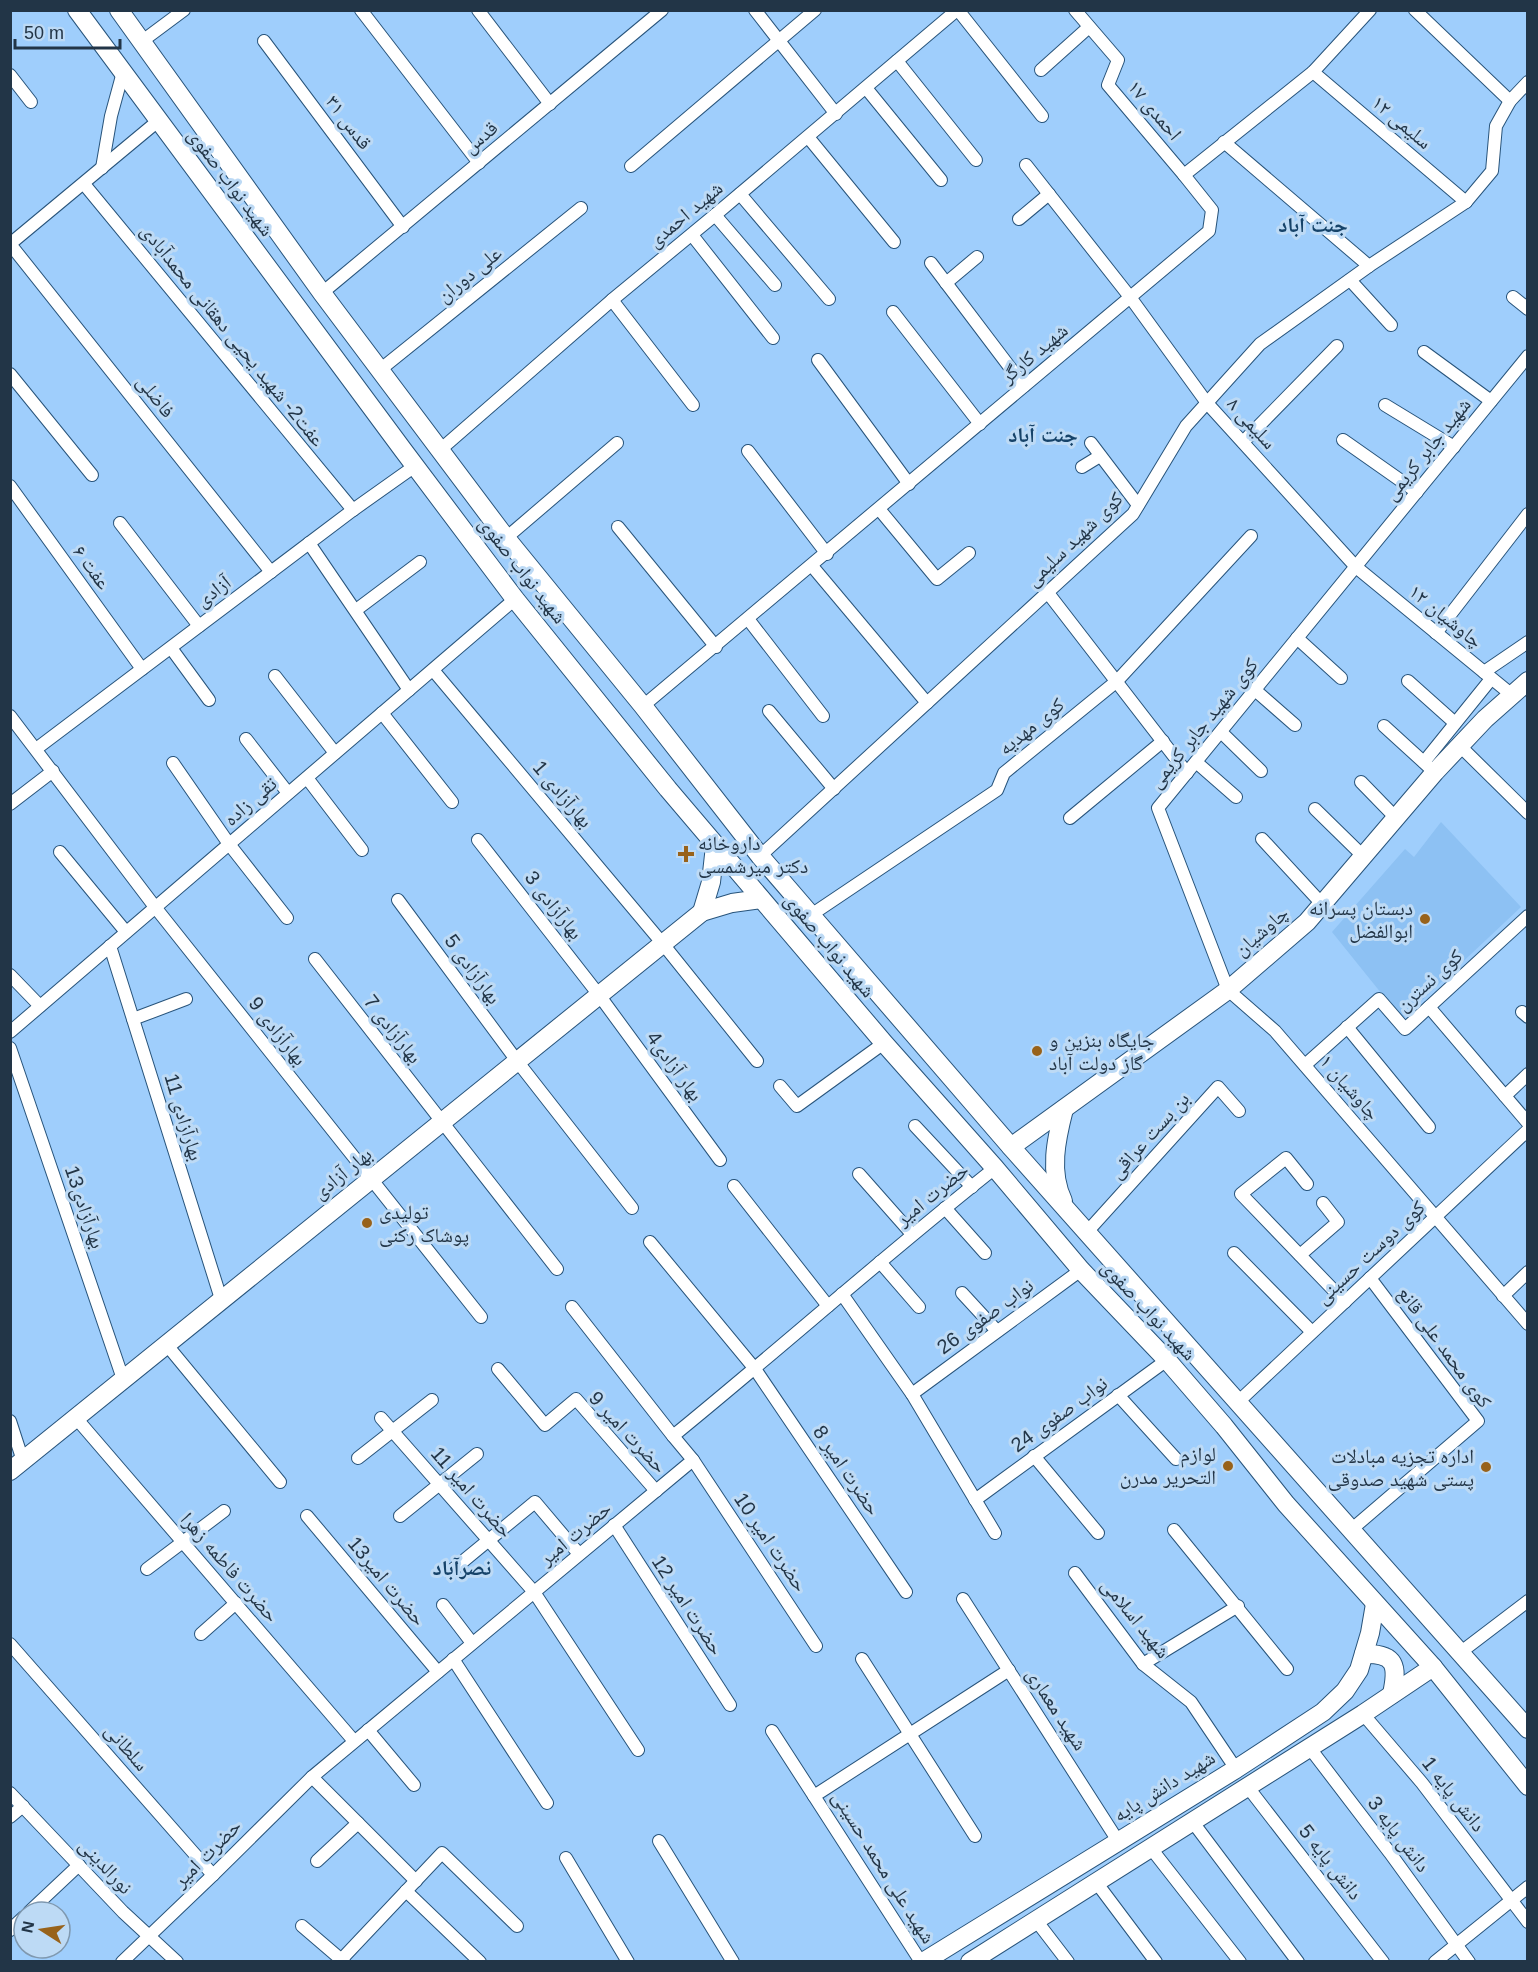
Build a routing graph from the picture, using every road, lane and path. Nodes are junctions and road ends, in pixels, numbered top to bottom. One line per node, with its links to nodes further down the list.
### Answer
1 (77, 10): 19 (main road, شهید نواب صفوی)
2 (119, 10): 16 (main road, شهید نواب صفوی)
3 (184, 10): 16 (street)
4 (361, 10): 33 (street)
5 (477, 10): 26 (street)
6 (662, 10): 26 (street, قدس)
7 (755, 10): 15 (street)
8 (815, 10): 15 (street)
9 (957, 10): 17 (street, شهید احمدی); 28 (street)
10 (1075, 10): 13 (street, احمدی ۱۷)
11 (1370, 10): 20 (street)
12 (1415, 10): 24 (street)
13 (1089, 27): 18 (street); 37 (street, احمدی ۱۷)
14 (264, 41): 46 (street, قدس ۳۱)
15 (779, 41): 27 (street); 35 (street)
16 (141, 42): 56 (main road, شهید نواب صفوی)
17 (897, 61): 23 (street, شهید احمدی); 32 (street)
18 (1041, 70)
19 (123, 72): 29 (main road, شهید نواب صفوی); 36 (street)
20 (1313, 72): 31 (street); 42 (street, سلیمی ۱۲)
21 (10, 75): 25 (street)
22 (1527, 82): 24 (street, کوی شهید سلیمی)
23 (866, 88): 27 (street, شهید احمدی); 38 (street)
24 (1510, 101): 42 (street, کوی شهید سلیمی)
25 (31, 102)
26 (550, 104): 33 (street, قدس)
27 (836, 114): 30 (street, شهید احمدی)
28 (1042, 116)
29 (158, 121): 36 (street); 85 (main road, شهید نواب صفوی)
30 (808, 137): 40 (street, شهید احمدی); 48 (street)
31 (1224, 142): 37 (street); 52 (street)
32 (976, 160)
33 (479, 164): 46 (street, قدس)
34 (1026, 165): 41 (street, سلیمی ۸)
35 (631, 166)
36 (102, 168): 39 (street)
37 (1184, 175): 57 (street, شهید کارگر)
38 (941, 180)
39 (84, 184): 49 (street); 93 (street, عفت2- شهید یحیی دهقانی محمدآبادی)
40 (740, 194): 44 (street, شهید احمدی); 59 (street)
41 (1049, 194): 45 (street); 57 (street, سلیمی ۸)
42 (1466, 202): 52 (street, کوی شهید سلیمی)
43 (581, 208): 69 (street, علی دوران)
44 (715, 215): 47 (street, شهید احمدی); 55 (street)
45 (1019, 219)
46 (403, 227): 56 (street, قدس)
47 (692, 235): 60 (street, شهید احمدی); 64 (street)
48 (894, 242)
49 (11, 244): 105 (street, فاضلی)
50 (977, 257): 54 (street)
51 (931, 263): 54 (street)
52 (1369, 266): 53 (street, کوی شهید سلیمی)
53 (1350, 280): 63 (street); 73 (street, کوی شهید سلیمی)
54 (946, 283): 71 (street)
55 (775, 285)
56 (322, 293): 69 (main road, شهید نواب صفوی)
57 (1130, 297): 71 (street, شهید کارگر); 73 (street, سلیمی ۸)
58 (1514, 297): 61 (street)
59 (829, 299)
60 (612, 300): 74 (street); 82 (street, شهید احمدی)
61 (1527, 309)
62 (893, 312): 76 (street)
63 (1391, 325)
64 (773, 338)
65 (1337, 345): 78 (street)
66 (1424, 352): 72 (street)
67 (1527, 356): 72 (street, شهید جابر کریمی)
68 (818, 360): 88 (street)
69 (381, 369): 82 (main road, شهید نواب صفوی)
70 (10, 374): 87 (street)
71 (1024, 386): 76 (street, شهید کارگر)
72 (1491, 401): 81 (street, شهید جابر کریمی)
73 (1207, 403): 78 (street, سلیمی ۸); 91 (street, کوی شهید سلیمی)
74 (693, 405)
75 (1385, 405): 81 (street)
76 (980, 424): 88 (street, شهید کارگر)
77 (1343, 440): 90 (street)
78 (1243, 442): 104 (street, سلیمی ۸)
79 (617, 443): 98 (street)
80 (1091, 443): 84 (street)
81 (1454, 447): 90 (street, شهید جابر کریمی)
82 (440, 450): 98 (main road, شهید نواب صفوی)
83 (748, 451): 101 (street)
84 (1100, 456): 86 (street); 91 (street)
85 (415, 466): 93 (street, آزادی); 107 (main road, شهید نواب صفوی)
86 (1082, 468)
87 (92, 475)
88 (909, 484): 92 (street, شهید کارگر)
89 (10, 486): 116 (street, عفت ۶)
90 (1417, 492): 104 (street, شهید جابر کریمی)
91 (1138, 505): 106 (street, کوی شهید سلیمی)
92 (879, 509): 100 (street); 101 (street, شهید کارگر)
93 (353, 510): 99 (street, آزادی)
94 (1527, 514): 111 (street)
95 (120, 523): 110 (street)
96 (618, 527): 114 (street)
97 (1251, 536): 121 (street, کوی مهدیه)
98 (506, 538): 129 (main road, شهید نواب صفوی)
99 (309, 543): 105 (street, آزادی); 108 (street)
100 (969, 553)
101 (827, 554): 103 (street, شهید کارگر)
102 (420, 562): 108 (street)
103 (812, 566): 109 (street, شهید کارگر); 128 (street)
104 (1356, 567): 111 (street, چاوشیان ۱۲); 112 (street, کوی شهید جابر کریمی)
105 (271, 572): 110 (street, آزادی)
106 (1048, 593): 121 (street); 128 (street, کوی شهید سلیمی)
107 (515, 600): 117 (street, تقی زاده); 163 (main road, شهید نواب صفوی)
108 (356, 610): 124 (street)
109 (748, 620): 114 (street, شهید کارگر); 133 (street)
110 (199, 626): 115 (street, آزادی)
111 (1436, 633): 119 (street, چاوشیان ۱۲)
112 (1297, 638): 120 (street); 125 (street, کوی شهید جابر کریمی)
113 (1527, 642): 119 (street)
114 (716, 647): 129 (street, شهید کارگر)
115 (171, 648): 116 (street, آزادی); 127 (street)
116 (142, 669): 141 (street, آزادی)
117 (433, 670): 124 (street, تقی زاده); 177 (street, بهارآزادی 1)
118 (275, 676): 142 (street)
119 (1488, 676): 126 (street, چاوشیان ۱۲); 134 (street)
120 (1341, 678)
121 (1117, 681): 139 (street); 173 (street, کوی مهدیه)
122 (1408, 681): 134 (street)
123 (1527, 681): 126 (main road, چاوشیان)
124 (409, 690): 131 (street, تقی زاده)
125 (1255, 690): 135 (street); 137 (street, کوی شهید جابر کریمی)
126 (1512, 695): 140 (main road, چاوشیان)
127 (209, 700)
128 (927, 703): 151 (street, کوی شهید سلیمی)
129 (643, 706): 166 (main road, شهید نواب صفوی)
130 (769, 711): 151 (street)
131 (382, 713): 142 (street, تقی زاده); 154 (street)
132 (10, 716): 141 (street, بهارآزادی 9)
133 (823, 716)
134 (1455, 723): 145 (street)
135 (1295, 725)
136 (1384, 726): 145 (street)
137 (1221, 732): 143 (street, کوی شهید جابر کریمی); 147 (street)
138 (246, 739): 152 (street)
139 (1163, 741): 148 (street); 158 (street)
140 (1460, 746): 145 (main road, چاوشیان); 157 (street)
141 (36, 749): 146 (street, بهارآزادی 9)
142 (335, 753): 149 (street, تقی زاده)
143 (1196, 762): 148 (street, کوی شهید جابر کریمی); 153 (street)
144 (173, 763): 162 (street)
145 (1430, 767): 159 (main road, چاوشیان)
146 (52, 771): 155 (street); 171 (street, بهارآزادی 9)
147 (1261, 771)
148 (1188, 773): 181 (street, کوی شهید جابر کریمی)
149 (307, 778): 152 (street, تقی زاده); 164 (street)
150 (1360, 782): 159 (street)
151 (834, 789): 166 (street, کوی شهید سلیمی)
152 (288, 793): 162 (street, تقی زاده)
153 (1236, 797)
154 (452, 802)
155 (10, 804)
156 (1315, 809): 167 (street)
157 (1527, 813)
158 (1070, 818)
159 (1396, 818): 167 (main road, چاوشیان)
160 (1262, 839): 170 (street)
161 (478, 840): 182 (street, بهارآزادی 3)
162 (229, 844): 171 (street, تقی زاده); 175 (street)
163 (716, 846): 168 (main road, شهید نواب صفوی); 172 (main road)
164 (362, 850)
165 (60, 852): 176 (street)
166 (760, 856): 173 (main road, شهید نواب صفوی)
167 (1363, 856): 170 (main road, چاوشیان)
168 (761, 899): 172 (main road, بهار آزادی); 189 (main road, شهید نواب صفوی)
169 (398, 900): 191 (street, بهارآزادی 5)
170 (1322, 904): 181 (main road, چاوشیان)
171 (155, 907): 176 (street, تقی زاده); 208 (street, بهارآزادی 9)
172 (702, 912): 177 (main road, بهار آزادی)
173 (811, 915): 204 (main road, شهید نواب صفوی)
174 (1527, 916): 185 (street, کوی نسترن)
175 (287, 918)
176 (126, 932): 178 (street, تقی زاده)
177 (663, 944): 182 (main road, بهار آزادی); 192 (street, بهارآزادی 1)
178 (110, 946): 184 (street, تقی زاده); 186 (street, بهارآزادی 11)
179 (315, 959): 199 (street, بهارآزادی 7)
180 (10, 975): 184 (street)
181 (1228, 990): 193 (street, چاوشیان ۱); 197 (main road, چاوشیان)
182 (599, 995): 191 (main road, بهار آزادی); 205 (street, بهار آزادی4)
183 (186, 999): 186 (street)
184 (40, 1006): 188 (street, تقی زاده)
185 (1429, 1007): 187 (street, کوی نسترن); 196 (street)
186 (133, 1019): 231 (street, بهارآزادی 11)
187 (1347, 1027): 193 (street, کوی نسترن); 202 (street)
188 (10, 1032)
189 (884, 1043): 195 (street); 206 (main road, شهید نواب صفوی)
190 (10, 1048): 244 (street, بهارآزادی13)
191 (517, 1061): 199 (main road, بهار آزادی); 213 (street, بهارآزادی 5)
192 (757, 1061)
193 (1305, 1065): 216 (street, چاوشیان ۱)
194 (1527, 1074): 196 (street)
195 (780, 1086)
196 (1506, 1096): 200 (street)
197 (1064, 1109): 204 (main road, چاوشیان); 215 (main road)
198 (1239, 1111): 217 (street, بن بست عراقی)
199 (441, 1122): 208 (main road, بهار آزادی); 224 (street, بهارآزادی 7)
200 (1527, 1123)
201 (915, 1126): 211 (street)
202 (1430, 1126)
203 (1527, 1130): 216 (street, کوی دوست حسینی)
204 (1011, 1147): 215 (main road, شهید نواب صفوی)
205 (720, 1160)
206 (995, 1168): 211 (street, حضرت امیر); 225 (main road, شهید نواب صفوی)
207 (859, 1174): 218 (street)
208 (370, 1179): 231 (main road, بهار آزادی); 236 (street, بهارآزادی 9)
209 (1306, 1184): 222 (street)
210 (734, 1186): 233 (street)
211 (972, 1187): 214 (street, حضرت امیر)
212 (1323, 1203): 222 (street)
213 (632, 1208)
214 (945, 1208): 218 (street, حضرت امیر); 220 (street)
215 (1067, 1209): 217 (main road, شهید نواب صفوی)
216 (1436, 1216): 227 (street, کوی دوست حسینی); 230 (street, چاوشیان ۱)
217 (1088, 1232): 248 (main road, شهید نواب صفوی)
218 (912, 1234): 223 (street, حضرت امیر)
219 (650, 1242): 243 (street, حضرت امیر 8)
220 (985, 1253)
221 (1234, 1253): 239 (street)
222 (1300, 1255): 232 (street)
223 (880, 1262): 229 (street, حضرت امیر); 234 (street)
224 (557, 1269)
225 (1081, 1270): 238 (street, نواب صفوی 26); 241 (main road, شهید نواب صفوی)
226 (1527, 1272): 230 (street)
227 (1370, 1278): 232 (street, کوی دوست حسینی); 270 (street, کوی محمد علی قانع)
228 (962, 1293): 238 (street)
229 (842, 1294): 233 (street, حضرت امیر); 245 (street)
230 (1503, 1296): 237 (street, چاوشیان ۱)
231 (221, 1299): 240 (main road, بهار آزادی)
232 (1345, 1302): 239 (street, کوی دوست حسینی)
233 (828, 1306): 243 (street, حضرت امیر)
234 (919, 1306)
235 (572, 1307): 253 (street)
236 (481, 1317)
237 (1527, 1324)
238 (997, 1331): 245 (street, نواب صفوی 26)
239 (1312, 1332): 248 (street, کوی دوست حسینی)
240 (166, 1344): 244 (main road, بهار آزادی); 261 (street)
241 (1167, 1360): 246 (street, نواب صفوی 24); 263 (main road, شهید نواب صفوی)
242 (498, 1369): 264 (street, حضرت امیر 9)
243 (755, 1369): 253 (street, حضرت امیر); 281 (street, حضرت امیر 8)
244 (123, 1379): 249 (main road, بهار آزادی)
245 (912, 1394): 265 (street)
246 (1118, 1395): 255 (street, نواب صفوی 24); 257 (street)
247 (432, 1400): 252 (street)
248 (1239, 1402): 260 (main road, شهید نواب صفوی)
249 (76, 1418): 259 (main road, بهار آزادی); 275 (street, حضرت فاطمه زهرا)
250 (381, 1418): 252 (street, حضرت امیر 11)
251 (10, 1421): 259 (street)
252 (392, 1431): 256 (street); 262 (street, حضرت امیر 11)
253 (673, 1436): 258 (street)
254 (477, 1454): 262 (street)
255 (1034, 1456): 265 (street, نواب صفوی 24); 273 (street)
256 (358, 1458)
257 (1176, 1459)
258 (693, 1460): 264 (street, حضرت امیر); 291 (street, حضرت امیر 10)
259 (17, 1466)
260 (1297, 1468): 263 (main road); 270 (main road, شهید نواب صفوی)
261 (280, 1482)
262 (439, 1484): 268 (street); 274 (street, حضرت امیر 11)
263 (1274, 1489): 285 (main road, شهید نواب صفوی)
264 (656, 1491): 269 (street, حضرت امیر)
265 (975, 1500): 272 (street)
266 (224, 1511): 275 (street)
267 (307, 1516): 300 (street, حضرت امیر13)
268 (400, 1516)
269 (614, 1526): 276 (street, حضرت امیر); 302 (street, حضرت امیر 12)
270 (1352, 1529): 292 (main road, شهید نواب صفوی)
271 (1174, 1530): 287 (street)
272 (995, 1533)
273 (1098, 1533)
274 (489, 1541): 276 (street); 278 (street); 280 (street, حضرت امیر 11)
275 (183, 1542): 277 (street); 284 (street, حضرت فاطمه زهرا)
276 (579, 1554): 280 (street, حضرت امیر)
277 (147, 1569)
278 (450, 1572)
279 (1075, 1573): 296 (street, شهید اسلامی)
280 (534, 1592): 289 (street, حضرت امیر); 310 (street, حضرت امیر 11)
281 (906, 1592)
282 (963, 1599): 299 (street, شهید معماری)
283 (1527, 1602): 292 (street)
284 (236, 1604): 288 (street); 308 (street, حضرت فاطمه زهرا)
285 (1375, 1604): 293 (main road, شهید دانش پایه); 297 (main road, شهید نواب صفوی)
286 (443, 1605): 289 (street)
287 (1238, 1606): 296 (street); 298 (street)
288 (201, 1634)
289 (472, 1643): 294 (street, حضرت امیر)
290 (10, 1644): 330 (street, سلطانی)
291 (816, 1646)
292 (1461, 1652): 304 (main road, شهید نواب صفوی)
293 (1364, 1654): 301 (main road); 311 (main road, شهید دانش پایه)
294 (453, 1659): 300 (street, حضرت امیر); 318 (street)
295 (862, 1659): 307 (street)
296 (1143, 1664): 311 (street, شهید اسلامی)
297 (1432, 1667): 301 (main road); 315 (main road, شهید نواب صفوی)
298 (1287, 1669)
299 (1009, 1670): 307 (street, شهید علی محمد حسینی); 325 (street, شهید معماری)
300 (438, 1672): 305 (street, حضرت امیر)
301 (1392, 1694): 303 (main road)
302 (730, 1705)
303 (1363, 1714): 309 (main road); 336 (street, دانش پایه 1)
304 (1527, 1729)
305 (368, 1730): 308 (street, حضرت امیر); 313 (street)
306 (772, 1731): 317 (street)
307 (910, 1734): 317 (street, شهید علی محمد حسینی); 323 (street)
308 (354, 1741): 312 (street, حضرت امیر)
309 (1309, 1747): 314 (main road); 342 (street, دانش پایه 3)
310 (638, 1750)
311 (1236, 1768): 325 (main road, شهید دانش پایه)
312 (312, 1776): 322 (street); 330 (street, حضرت امیر)
313 (414, 1785)
314 (1247, 1786): 321 (main road); 355 (street, دانش پایه 5)
315 (1527, 1786)
316 (10, 1793): 319 (street, نورالدینی)
317 (814, 1796): 350 (street, شهید علی محمد حسینی)
318 (547, 1803)
319 (23, 1806): 320 (street); 329 (street, نورالدینی)
320 (10, 1817)
321 (1192, 1821): 326 (main road); 354 (street)
322 (358, 1823): 328 (street); 331 (street)
323 (975, 1836)
324 (659, 1841): 349 (street)
325 (1118, 1841): 350 (main road, شهید دانش پایه)
326 (1150, 1847): 332 (main road); 353 (street)
327 (566, 1858): 348 (street)
328 (317, 1861)
329 (79, 1865): 335 (street); 341 (street, نورالدینی)
330 (213, 1875): 341 (street, حضرت امیر)
331 (416, 1881): 334 (street); 340 (street)
332 (1095, 1882): 337 (main road); 352 (street)
333 (1527, 1887): 336 (street)
334 (406, 1891): 343 (street); 347 (street)
335 (42, 1900)
336 (1511, 1900): 338 (street, دانش پایه 1); 342 (street)
337 (1035, 1919): 344 (main road); 351 (street)
338 (1527, 1922)
339 (302, 1926): 343 (street)
340 (517, 1926)
341 (149, 1937): 345 (street, حضرت امیر); 346 (street, نورالدینی)
342 (1455, 1945): 356 (street); 357 (street, دانش پایه 3)
343 (341, 1961)
344 (973, 1961)
345 (122, 1962)
346 (177, 1962)
347 (480, 1962)
348 (628, 1962)
349 (733, 1962)
350 (922, 1962)
351 (1068, 1962)
352 (1156, 1962)
353 (1240, 1962)
354 (1298, 1962)
355 (1383, 1962)
356 (1435, 1962)
357 (1469, 1962)

